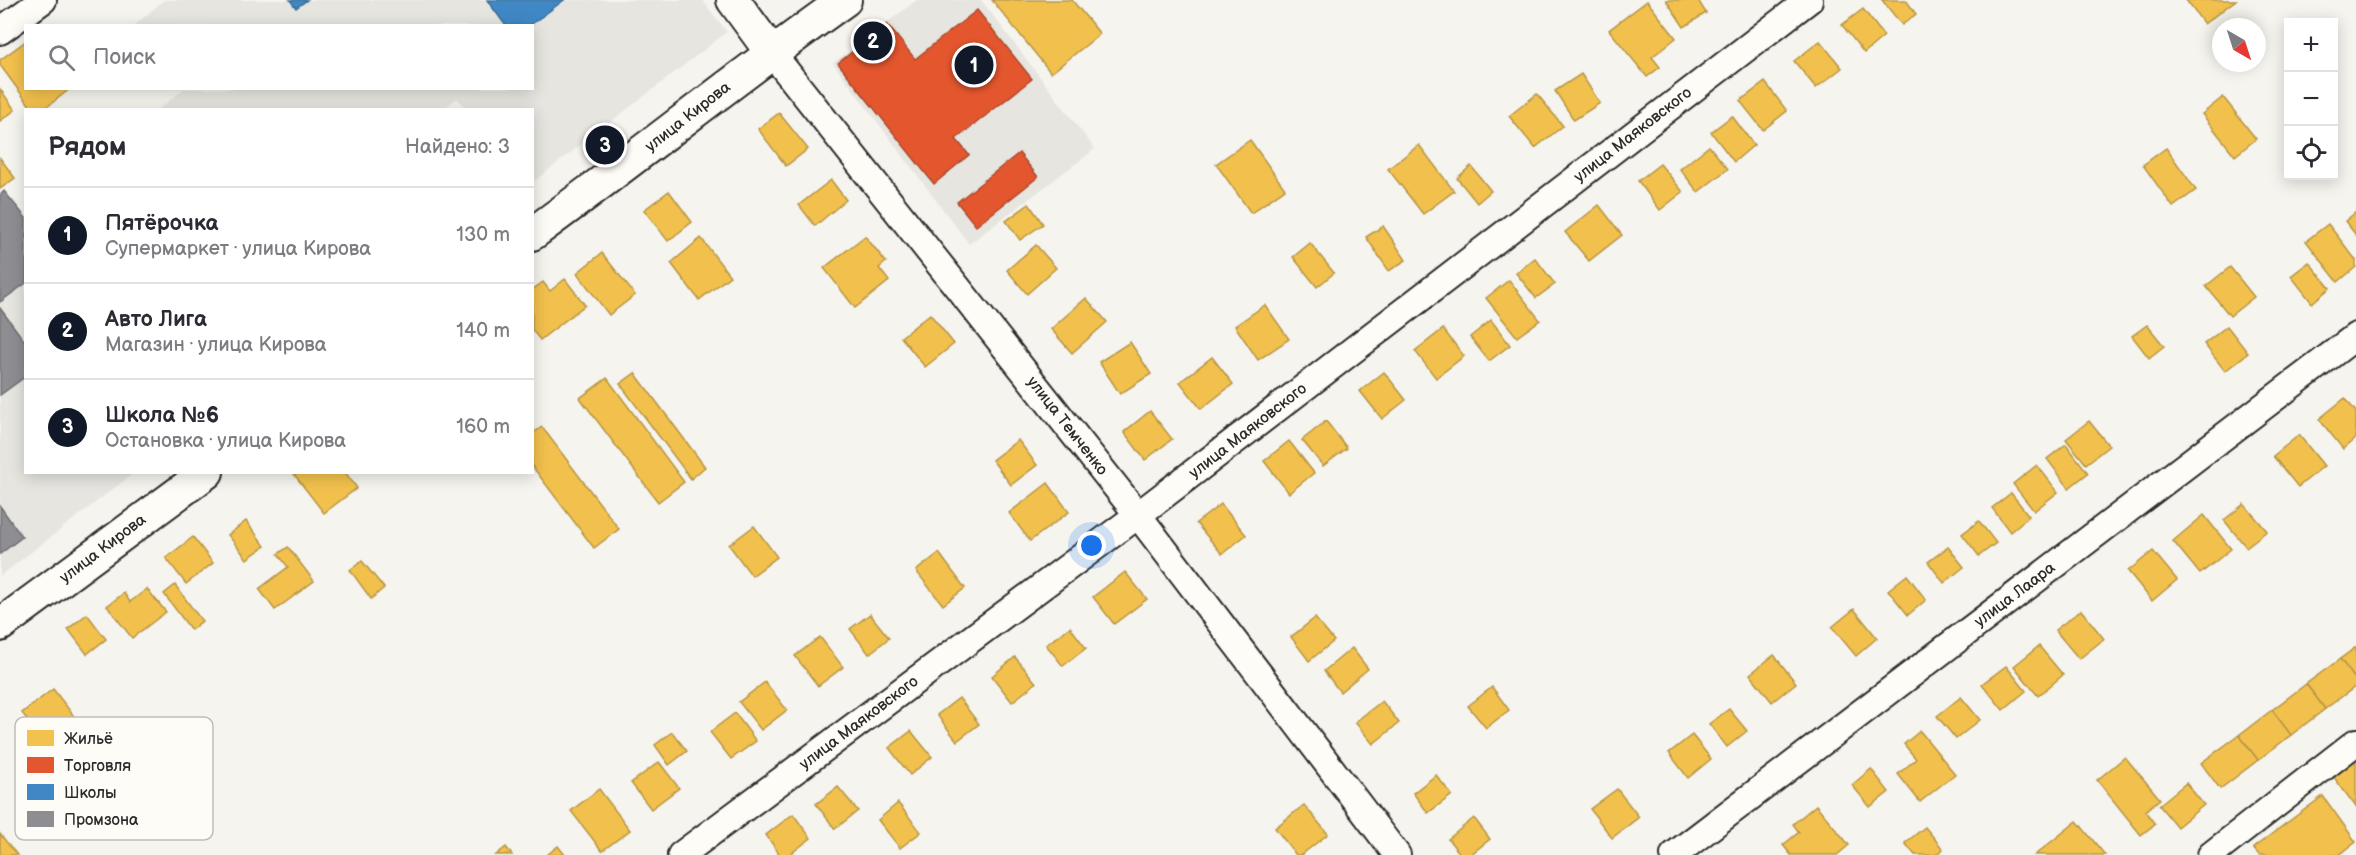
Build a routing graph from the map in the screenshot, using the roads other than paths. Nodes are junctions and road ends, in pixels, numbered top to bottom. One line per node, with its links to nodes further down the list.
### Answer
1 (43, 0): 5 (street)
2 (733, 0): 6 (main road, улица Темченко)
3 (845, 0): 6 (main road, улица Кирова)
4 (1809, 0): 10 (street, улица Маяковского)
5 (0, 31)
6 (771, 52): 7 (main road, улица Кирова); 10 (street, улица Темченко)
7 (534, 233)
8 (2356, 336): 15 (street, улица Лаара)
9 (204, 474): 11 (main road, улица Кирова)
10 (1138, 515): 13 (street, улица Маяковского); 14 (street, улица Темченко)
11 (0, 625)
12 (2356, 742): 16 (street)
13 (681, 855)
14 (1397, 855)
15 (1674, 855)
16 (2211, 855)

